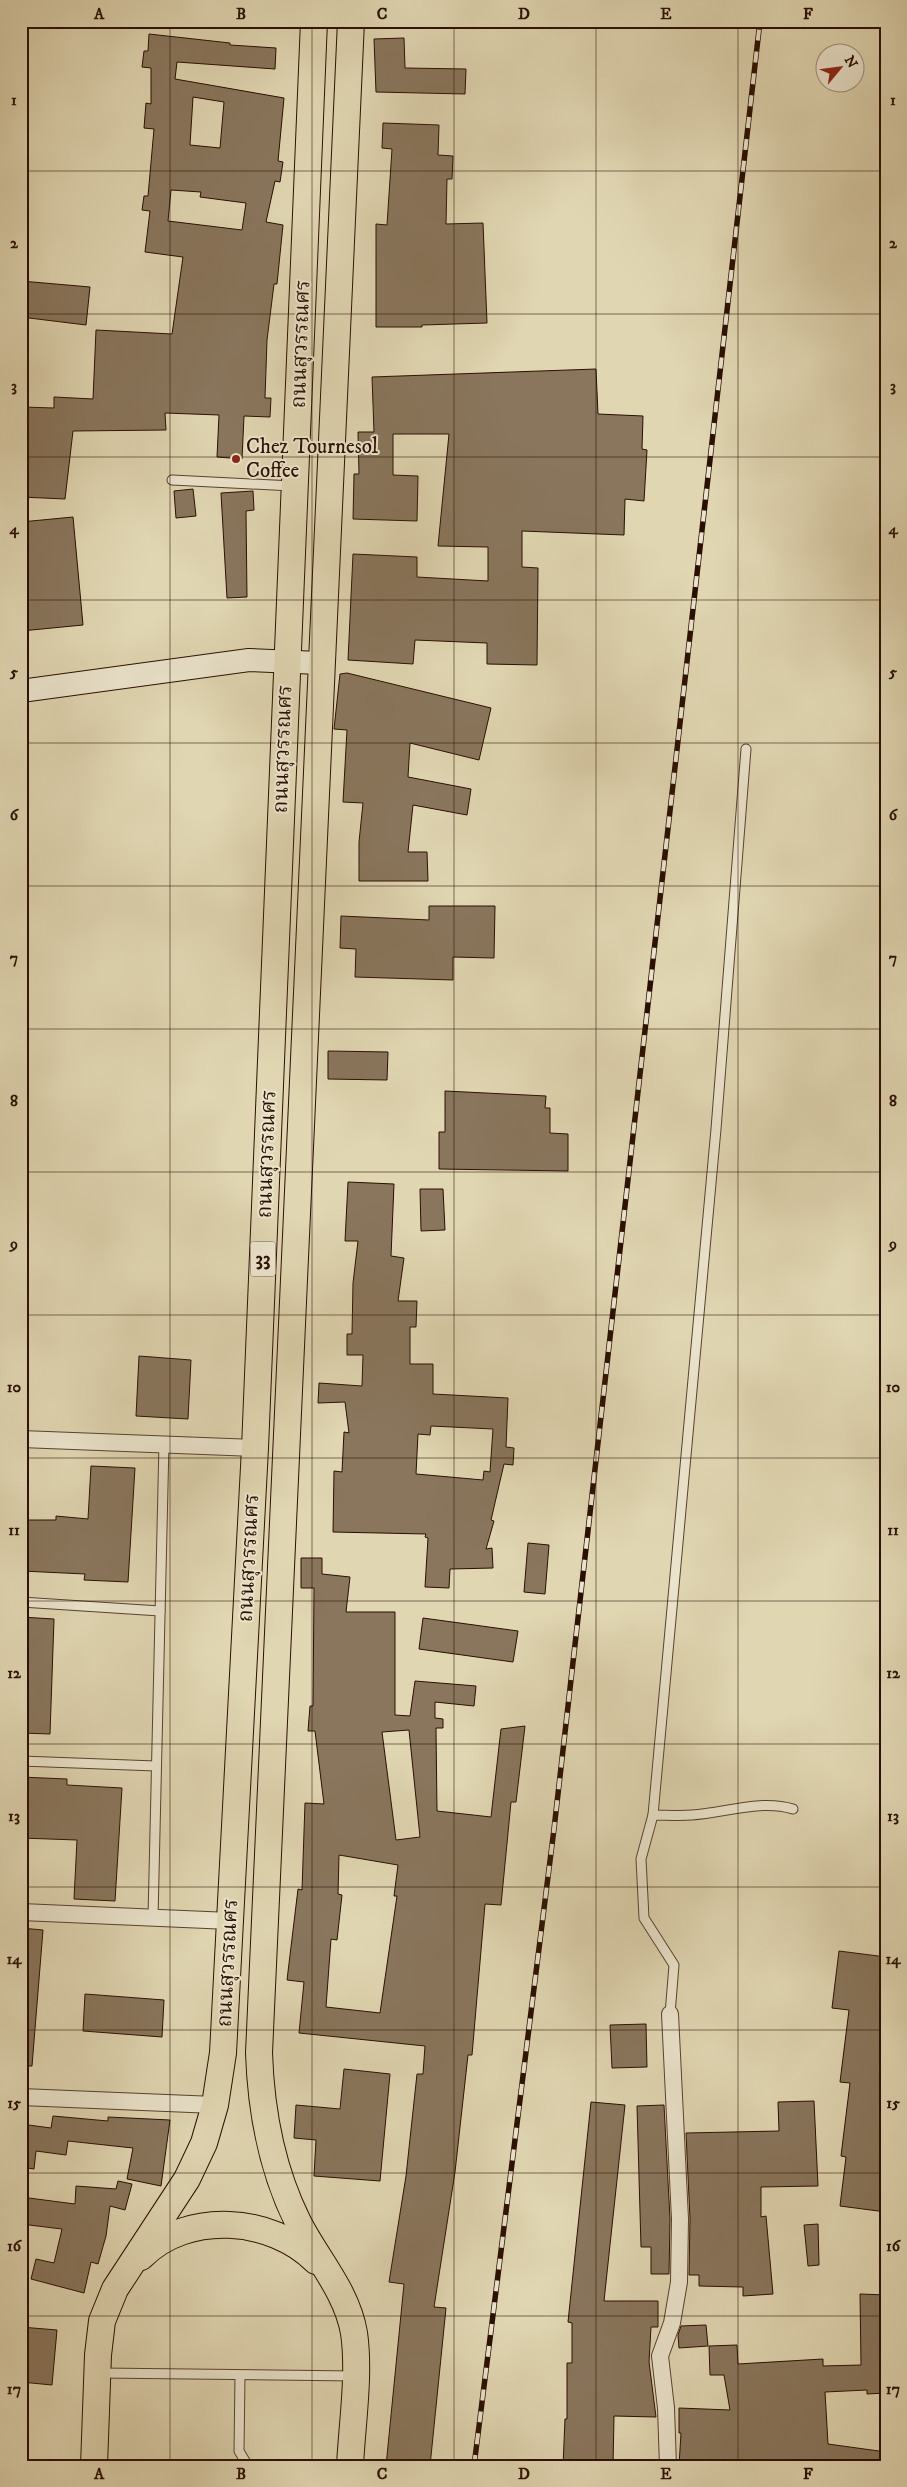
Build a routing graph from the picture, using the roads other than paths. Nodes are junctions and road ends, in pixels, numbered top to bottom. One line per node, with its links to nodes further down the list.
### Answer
1 (314, 21): 4 (main road, ถนนสุวรรณศร / 33)
2 (351, 21): 6 (main road, ถนนสุวรรณศร / 33)
3 (172, 480): 4 (lane)
4 (295, 486): 5 (main road, ถนนสุวรรณศร / 33)
5 (286, 661): 6 (main road); 7 (main road); 11 (main road, ถนนสุวรรณศร / 33)
6 (320, 663): 24 (main road, ถนนสุวรรณศร / 33)
7 (21, 691)
8 (746, 749): 17 (lane)
9 (21, 1439): 10 (street)
10 (164, 1443): 11 (street); 13 (lane)
11 (255, 1448): 20 (main road, ถนนสุวรรณศร / 33)
12 (21, 1602): 13 (lane)
13 (160, 1611): 15 (lane)
14 (21, 1760): 15 (lane)
15 (156, 1766): 19 (lane)
16 (793, 1809): 17 (lane)
17 (652, 1815): 21 (lane)
18 (21, 1912): 19 (street)
19 (153, 1918): 20 (street)
20 (230, 1921): 23 (main road, ถนนสุวรรณศร / 33)
21 (670, 2014): 32 (street)
22 (21, 2098): 23 (street)
23 (215, 2105): 25 (main road, ถนนสุวรรณศร / 33)
24 (325, 2269): 25 (main road); 28 (main road, ถนนสุวรรณศร / 33)
25 (123, 2276): 26 (main road, ถนนสุวรรณศร / 33)
26 (98, 2373): 27 (lane); 29 (main road, ถนนสุวรรณศร / 33)
27 (240, 2376): 28 (lane); 30 (lane)
28 (355, 2376): 31 (main road, ถนนสุวรรณศร / 33)
29 (94, 2466)
30 (248, 2466)
31 (350, 2466)
32 (668, 2466)

